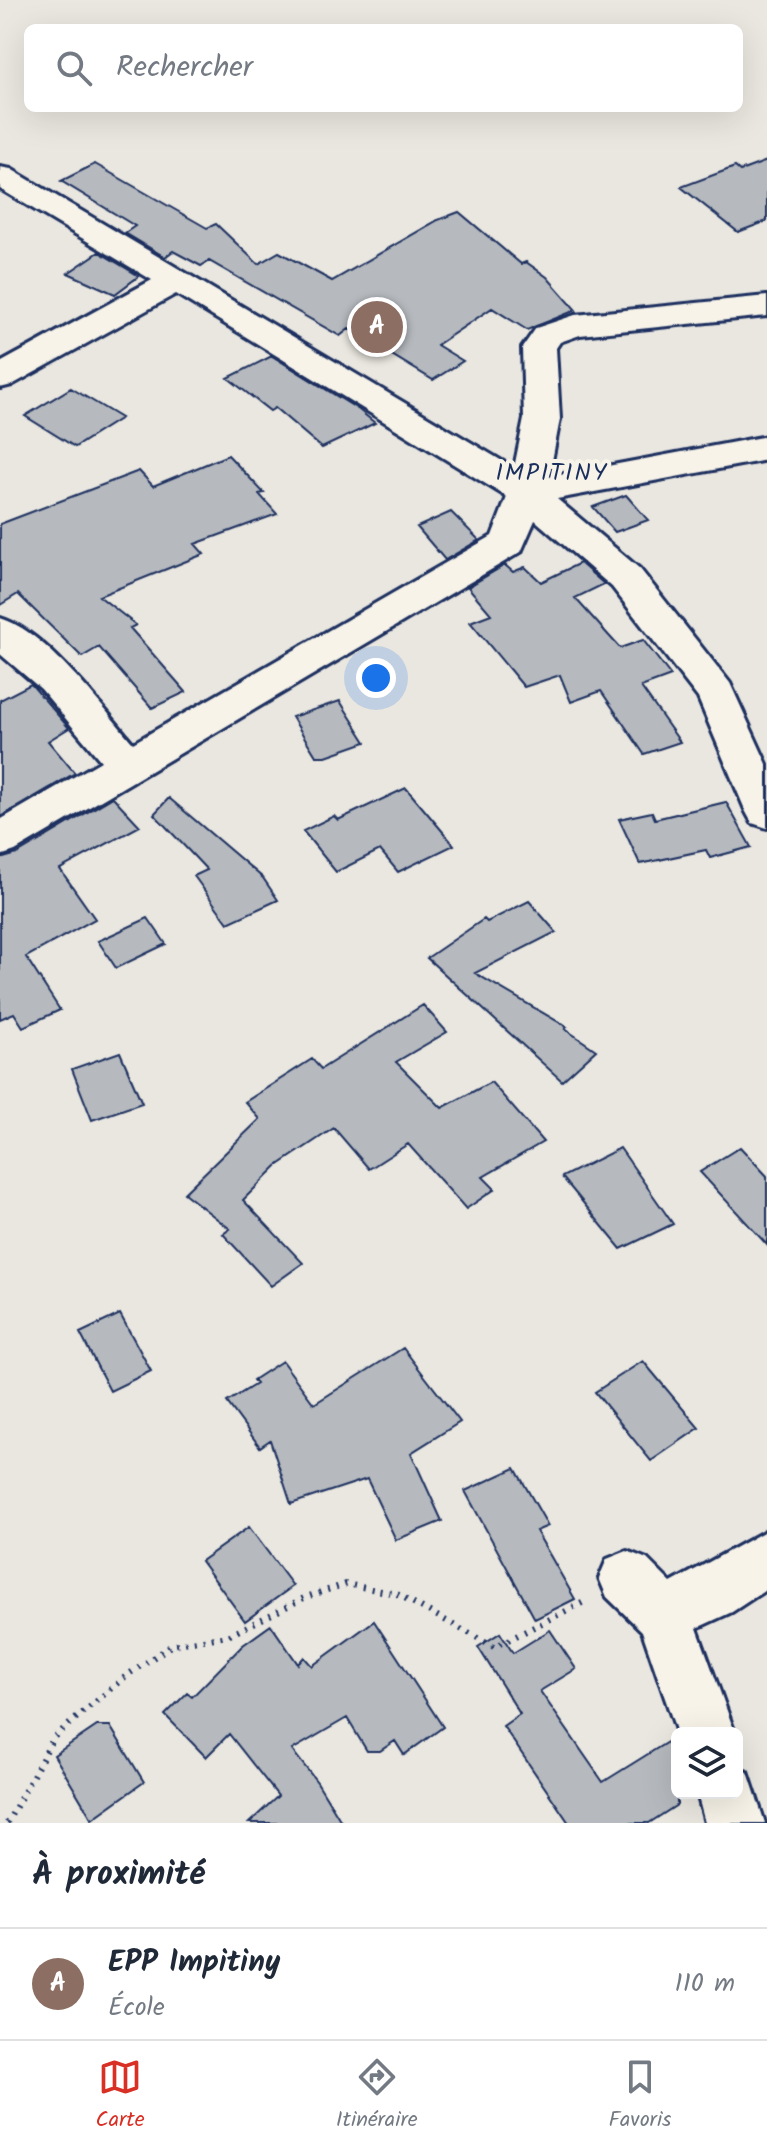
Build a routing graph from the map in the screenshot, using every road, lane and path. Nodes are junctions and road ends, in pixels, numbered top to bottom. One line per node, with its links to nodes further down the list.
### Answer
1 (0, 176): 2 (street)
2 (177, 280): 4 (street); 6 (street)
3 (767, 306): 6 (street)
4 (0, 377)
5 (767, 448): 6 (street)
6 (527, 493): 8 (street); 9 (street)
7 (0, 632): 8 (street)
8 (129, 766): 10 (street)
9 (767, 812)
10 (0, 840)
11 (767, 1557): 12 (street)
12 (646, 1596): 13 (street); 15 (path)
13 (703, 1727)
14 (729, 1799): 16 (street)
15 (7, 1823)
16 (735, 1823)

